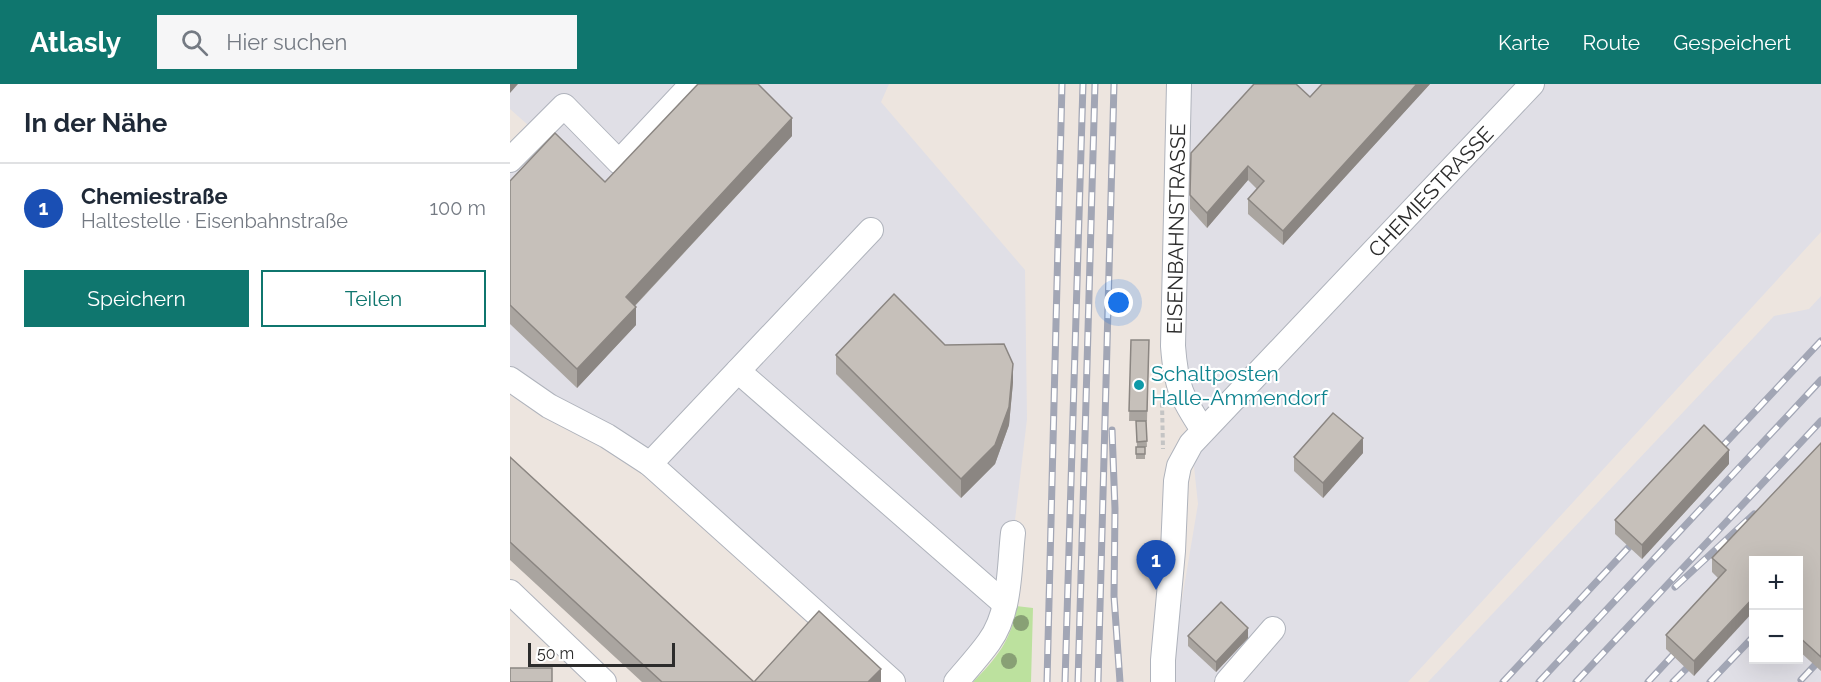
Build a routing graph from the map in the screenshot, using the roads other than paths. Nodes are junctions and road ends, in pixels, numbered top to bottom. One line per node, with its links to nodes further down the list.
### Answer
1 (693, 84): 4 (street)
2 (1179, 84): 8 (street, EISENBAHNSTRASSE)
3 (1532, 84): 8 (street, CHEMIESTRASSE)
4 (510, 160)
5 (871, 230): 6 (street)
6 (738, 371): 9 (street); 12 (street)
7 (510, 379): 9 (street)
8 (1203, 430): 17 (street)
9 (650, 465): 15 (street)
10 (1013, 532): 12 (street)
11 (510, 592): 14 (street)
12 (1005, 604): 16 (street)
13 (1273, 629): 18 (street)
14 (604, 682)
15 (893, 682)
16 (956, 682)
17 (1163, 682)
18 (1227, 682)

